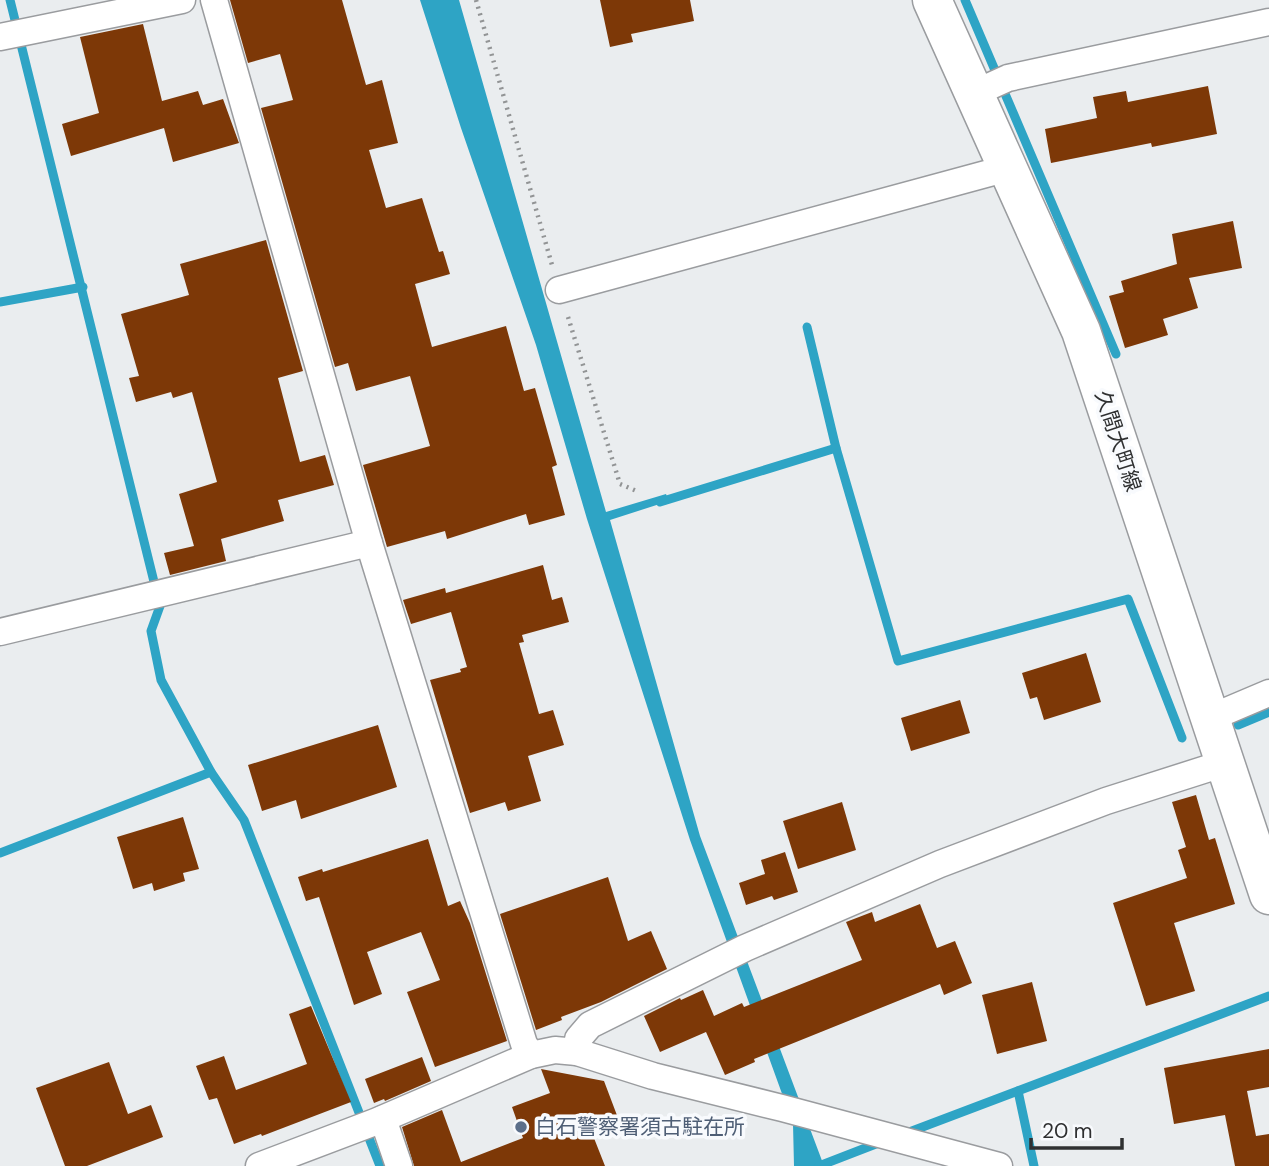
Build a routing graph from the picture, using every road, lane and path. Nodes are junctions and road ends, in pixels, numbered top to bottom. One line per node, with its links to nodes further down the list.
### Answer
1 (182, 0): 6 (street)
2 (214, 0): 11 (street)
3 (476, 0): 9 (path)
4 (932, 0): 7 (main road, 久間大町線)
5 (1269, 22): 7 (street)
6 (12, 35)
7 (990, 86): 8 (main road, 久間大町線)
8 (1008, 168): 9 (street); 14 (main road, 久間大町線)
9 (559, 290): 10 (path)
10 (639, 492)
11 (369, 543): 12 (street); 18 (street)
12 (0, 632)
13 (1269, 693): 14 (street)
14 (1210, 718): 15 (main road, 久間大町線)
15 (1225, 763): 16 (main road, 久間大町線); 17 (street)
16 (1269, 895)
17 (577, 1052): 18 (street); 22 (street)
18 (531, 1055): 19 (street)
19 (370, 1124): 20 (street); 21 (street)
20 (259, 1166)
21 (399, 1166)
22 (999, 1166)

